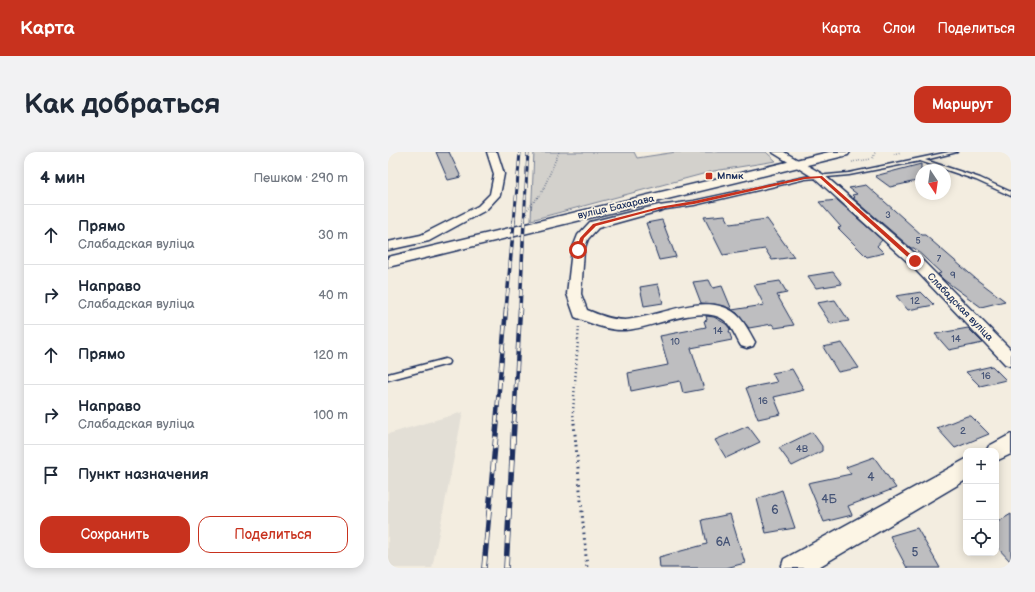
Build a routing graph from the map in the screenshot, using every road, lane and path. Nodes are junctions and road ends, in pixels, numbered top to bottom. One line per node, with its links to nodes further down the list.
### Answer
1 (492, 152): 14 (street)
2 (559, 152): 13 (path)
3 (776, 152): 9 (street, Слабадская вуліца)
4 (844, 152): 9 (main road, вуліца Бахарава)
5 (875, 152): 7 (path)
6 (955, 152): 8 (lane)
7 (873, 158)
8 (922, 160): 10 (lane); 11 (lane)
9 (796, 164): 10 (street, Слабадская вуліца); 15 (main road, вуліца Бахарава)
10 (820, 177): 12 (lane); 18 (street, Слабадская вуліца)
11 (1011, 194)
12 (659, 208): 16 (street)
13 (527, 217)
14 (388, 246)
15 (388, 262)
16 (580, 313): 17 (street); 24 (path)
17 (747, 342)
18 (1011, 360)
19 (445, 362): 20 (lane)
20 (388, 377)
21 (1011, 443): 22 (street)
22 (999, 450)
23 (963, 471): 25 (street)
24 (587, 568)
25 (793, 568)

